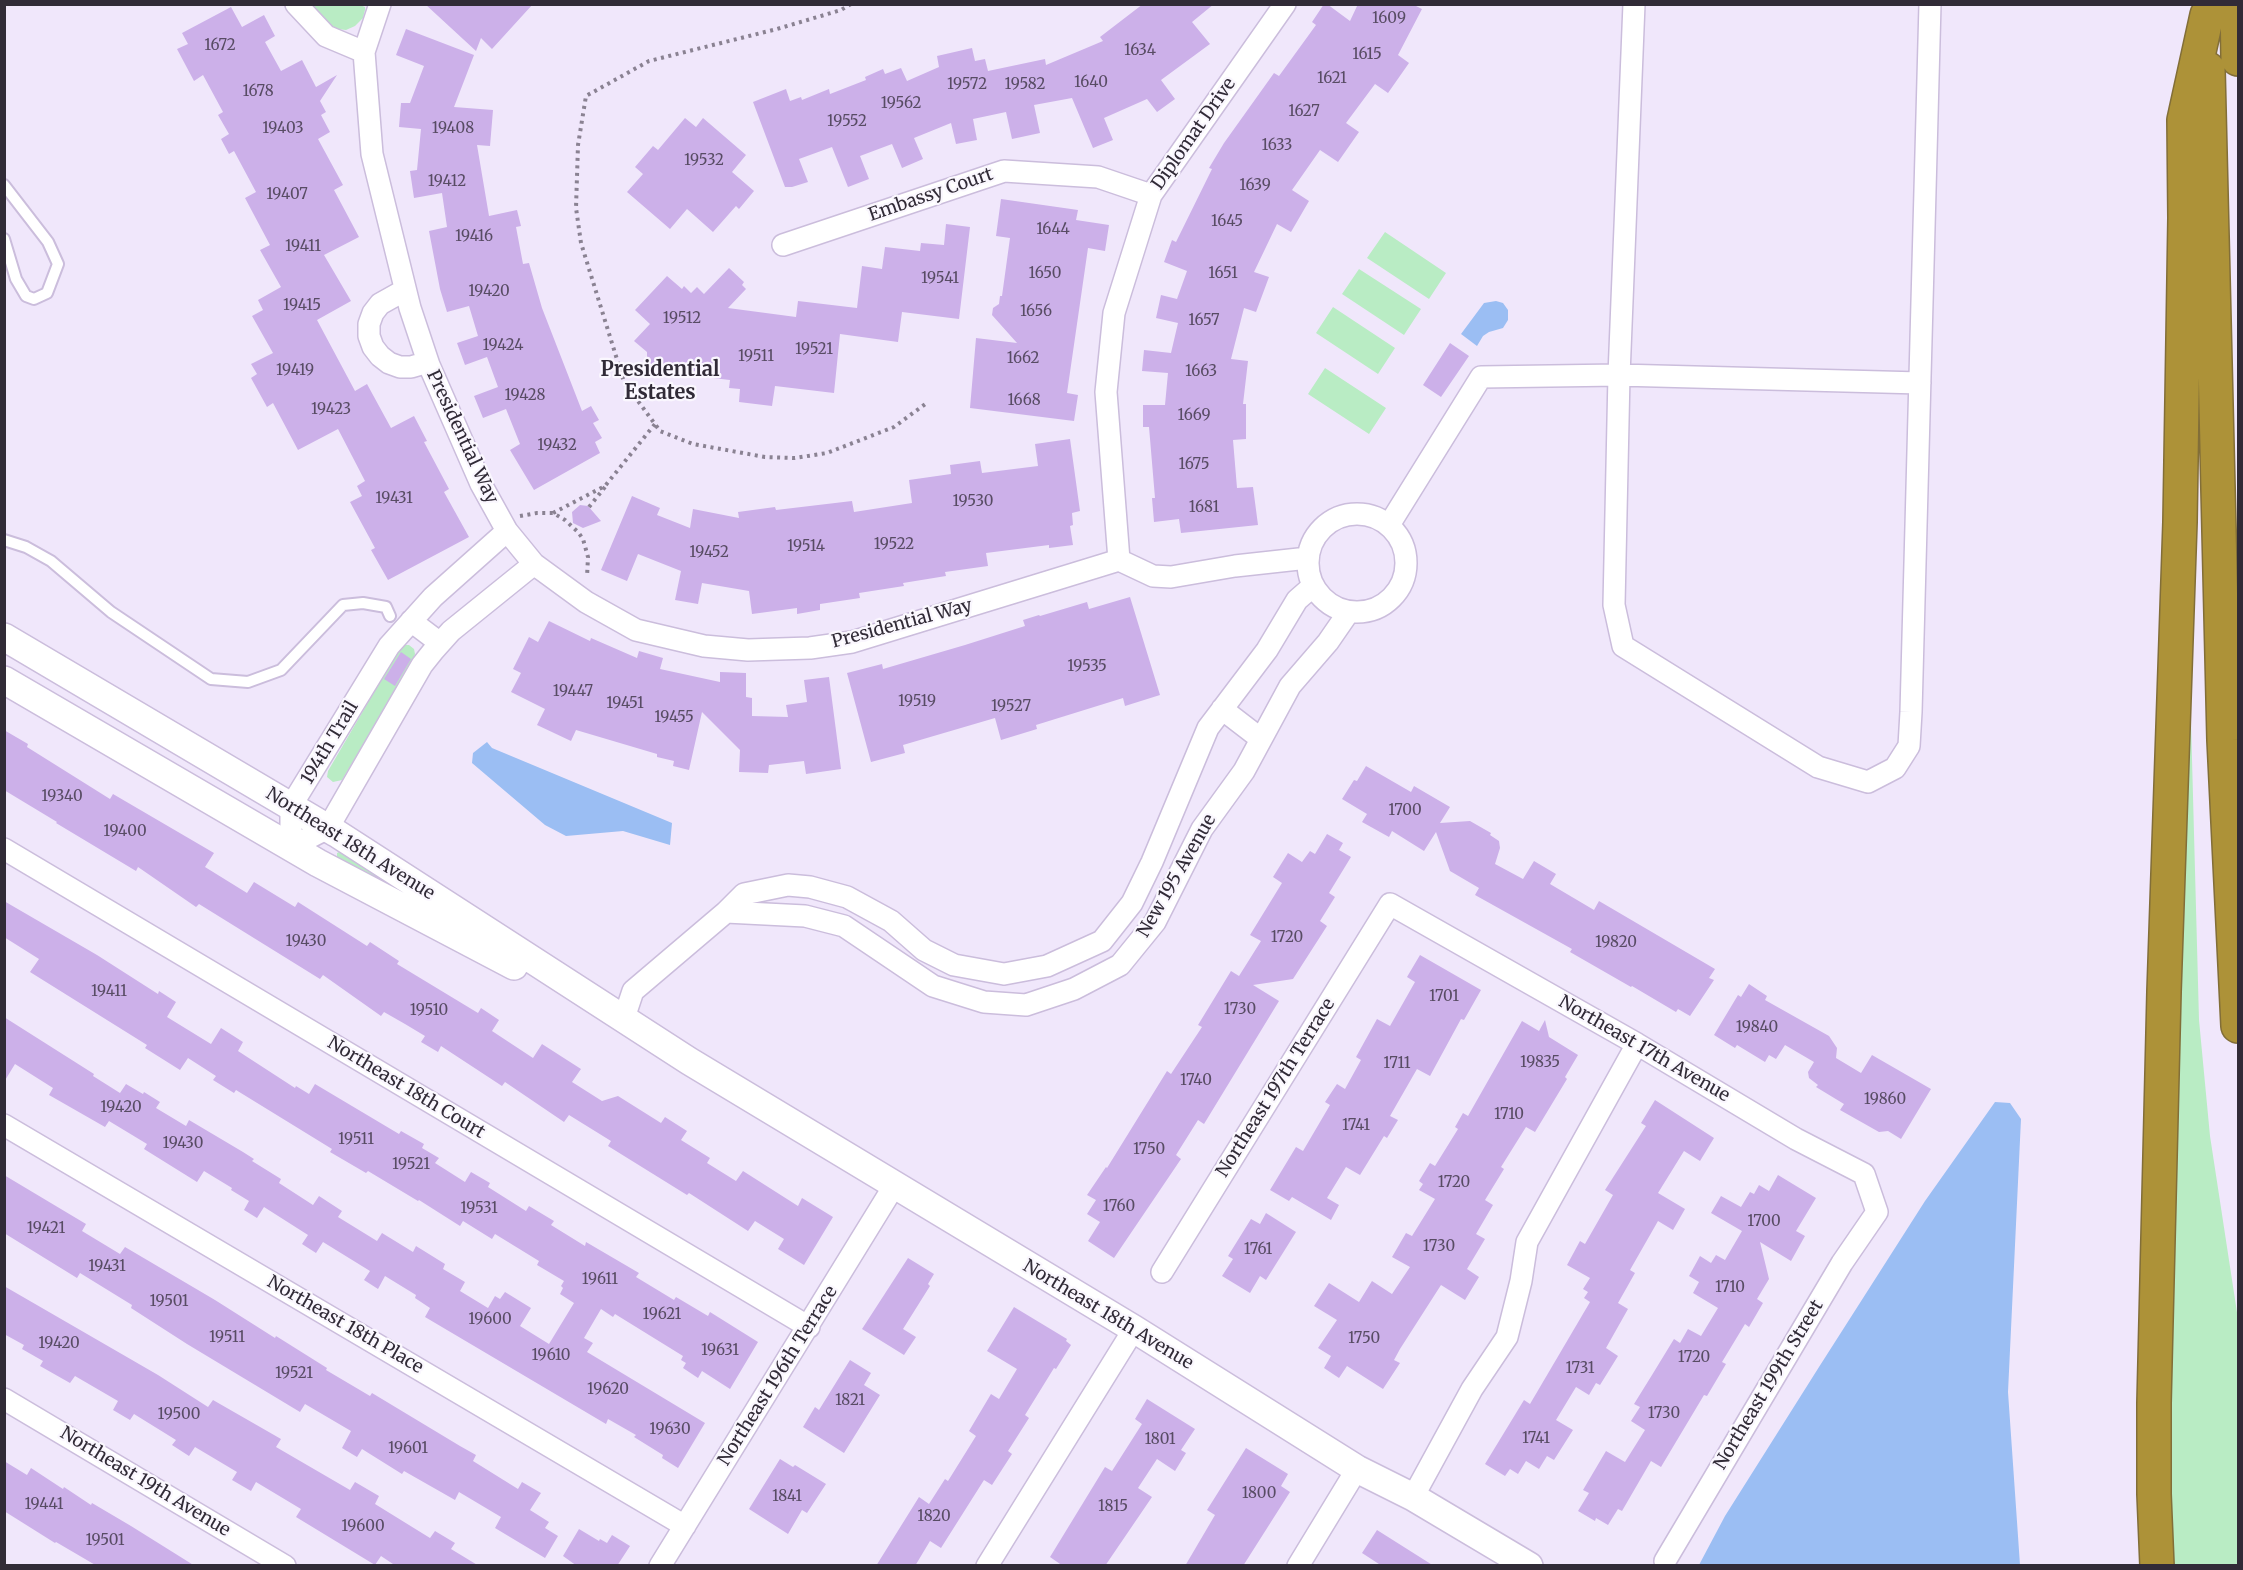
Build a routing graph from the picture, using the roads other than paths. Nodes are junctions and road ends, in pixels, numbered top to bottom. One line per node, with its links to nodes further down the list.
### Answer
1 (296, 4): 7 (street)
2 (380, 4): 7 (street, Presidential Way)
3 (1285, 4): 10 (street, Diplomat Drive)
4 (1634, 4): 15 (street)
5 (1930, 4): 16 (street)
6 (2217, 8): 8 (highway); 39 (highway); 58 (highway)
7 (364, 52): 13 (street, Presidential Way)
8 (2238, 59)
9 (4, 185): 11 (lane)
10 (1151, 195): 12 (street, Embassy Court); 21 (street, Diplomat Drive)
11 (4, 239)
12 (783, 245)
13 (405, 290): 14 (street, Presidential Way); 14 (street, Presidential Way)
14 (428, 362): 18 (street, Presidential Way)
15 (1620, 375): 16 (street); 16 (street); 17 (street)
16 (1920, 383)
17 (1389, 525): 20 (street); 24 (street)
18 (505, 527): 22 (street, Presidential Way); 26 (street, 194th Trail)
19 (4, 540): 25 (lane)
20 (1308, 558): 21 (street); 23 (street)
21 (1119, 560): 22 (street, Presidential Way)
22 (534, 564): 28 (street)
23 (1313, 586): 24 (street); 30 (street, New 195 Avenue)
24 (1348, 613): 31 (street, New 195 Avenue)
25 (390, 616)
26 (411, 621): 28 (street); 32 (street, 194th Trail)
27 (4, 637): 32 (street, Northeast 18th Avenue)
28 (440, 644): 33 (street)
29 (4, 680): 34 (street, Northeast 18th Avenue)
30 (1222, 709): 31 (street); 37 (street, New 195 Avenue)
31 (1261, 739): 37 (street, New 195 Avenue)
32 (291, 806): 33 (street, Northeast 18th Avenue); 34 (street)
33 (328, 828): 34 (street); 38 (street, Northeast 18th Avenue)
34 (291, 847): 41 (street, Northeast 18th Avenue)
35 (4, 849): 46 (street, Northeast 18th Court)
36 (1390, 904): 40 (street, Northeast 17th Avenue); 45 (street, Northeast 197th Terrace)
37 (726, 912): 38 (street, New 195 Avenue)
38 (624, 1018): 41 (street, Northeast 18th Avenue)
39 (2238, 1026)
40 (1637, 1044): 44 (street, Northeast 17th Avenue); 50 (street)
41 (689, 1061): 43 (street, Northeast 18th Avenue)
42 (4, 1125): 51 (street, Northeast 18th Place)
43 (894, 1186): 46 (street, Northeast 196th Terrace); 47 (street, Northeast 18th Avenue)
44 (1877, 1212): 52 (street, Northeast 199th Street)
45 (1162, 1272)
46 (808, 1327): 51 (street, Northeast 196th Terrace)
47 (1134, 1329): 49 (street, Northeast 18th Avenue); 55 (street)
48 (4, 1399): 53 (street, Northeast 19th Avenue)
49 (1357, 1469): 50 (street, Northeast 18th Avenue); 56 (street)
50 (1413, 1497): 57 (street, Northeast 18th Avenue)
51 (685, 1526): 54 (street, Northeast 196th Terrace)
52 (1665, 1561)
53 (285, 1566)
54 (660, 1566)
55 (987, 1566)
56 (1298, 1566)
57 (1529, 1566)
58 (2157, 1566)

